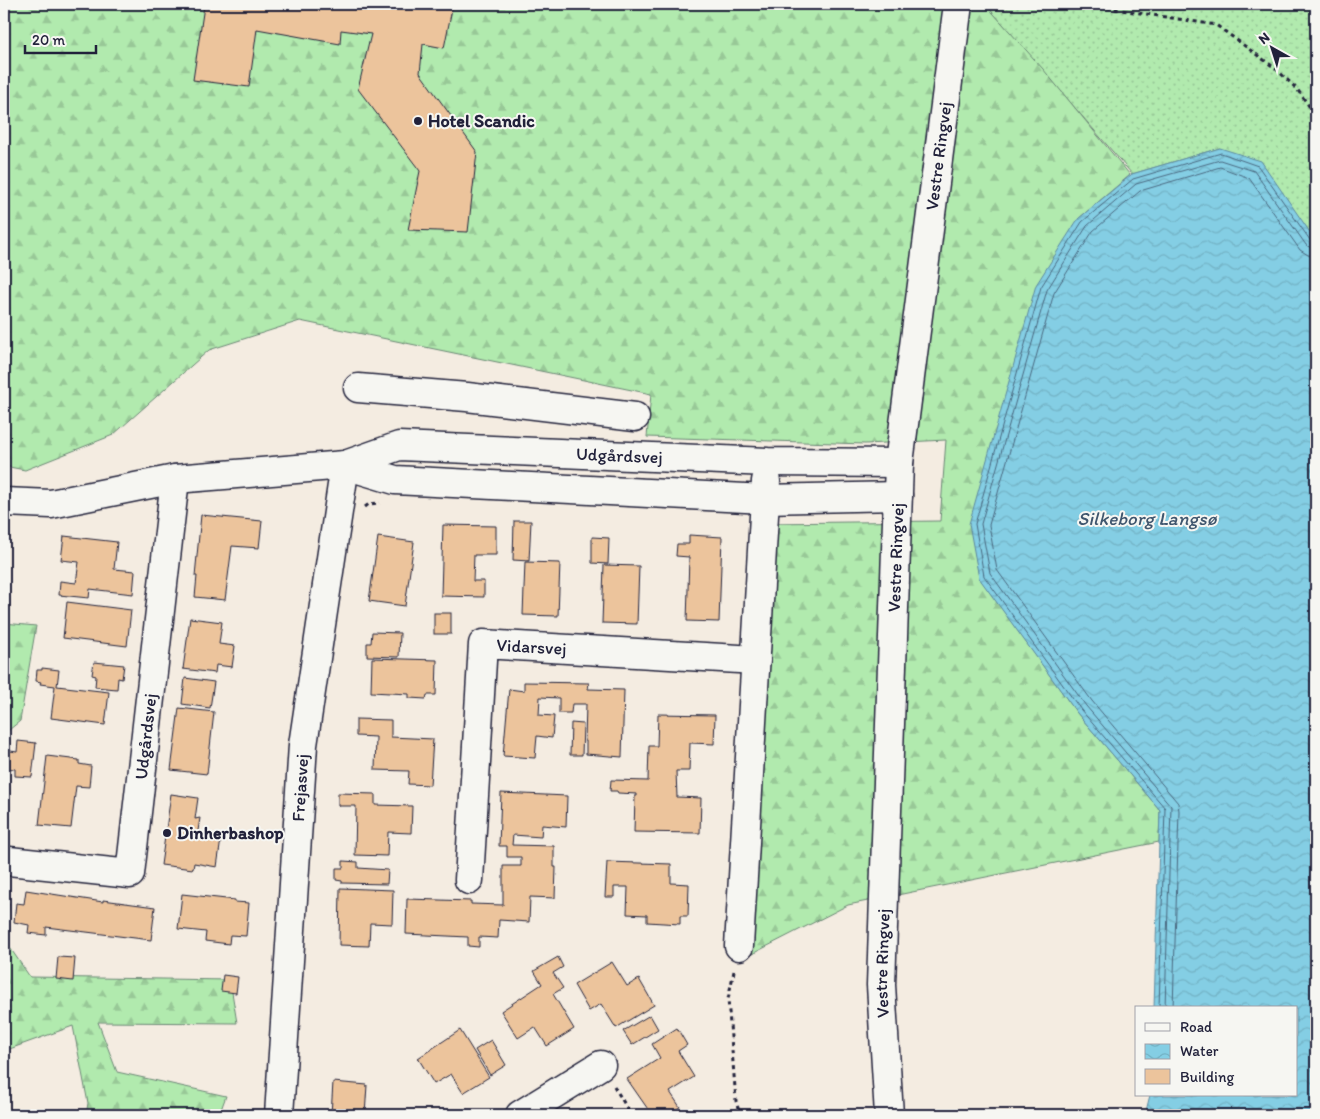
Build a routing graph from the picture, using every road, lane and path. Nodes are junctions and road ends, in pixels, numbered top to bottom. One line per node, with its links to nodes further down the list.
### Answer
1 (958, 4): 7 (street, Vestre Ringvej)
2 (1083, 4): 3 (path)
3 (1316, 116)
4 (358, 388): 5 (street)
5 (635, 417)
6 (768, 462): 7 (street, Udgårdsvej); 8 (street, Udgårdsvej); 11 (street)
7 (899, 463): 10 (street, Vestre Ringvej)
8 (345, 465): 9 (street, Udgårdsvej); 11 (street, Udgårdsvej); 18 (street, Frejasvej)
9 (175, 479): 12 (street, Udgårdsvej); 14 (street, Udgårdsvej)
10 (898, 496): 11 (street, Udgårdsvej); 22 (street, Vestre Ringvej)
11 (765, 499): 13 (street)
12 (4, 502)
13 (756, 660): 15 (street, Vidarsvej); 16 (street)
14 (9, 861)
15 (469, 880)
16 (739, 946): 21 (path)
17 (601, 1065): 19 (street); 20 (path)
18 (280, 1115)
19 (520, 1115)
20 (632, 1115)
21 (740, 1115)
22 (889, 1115)

